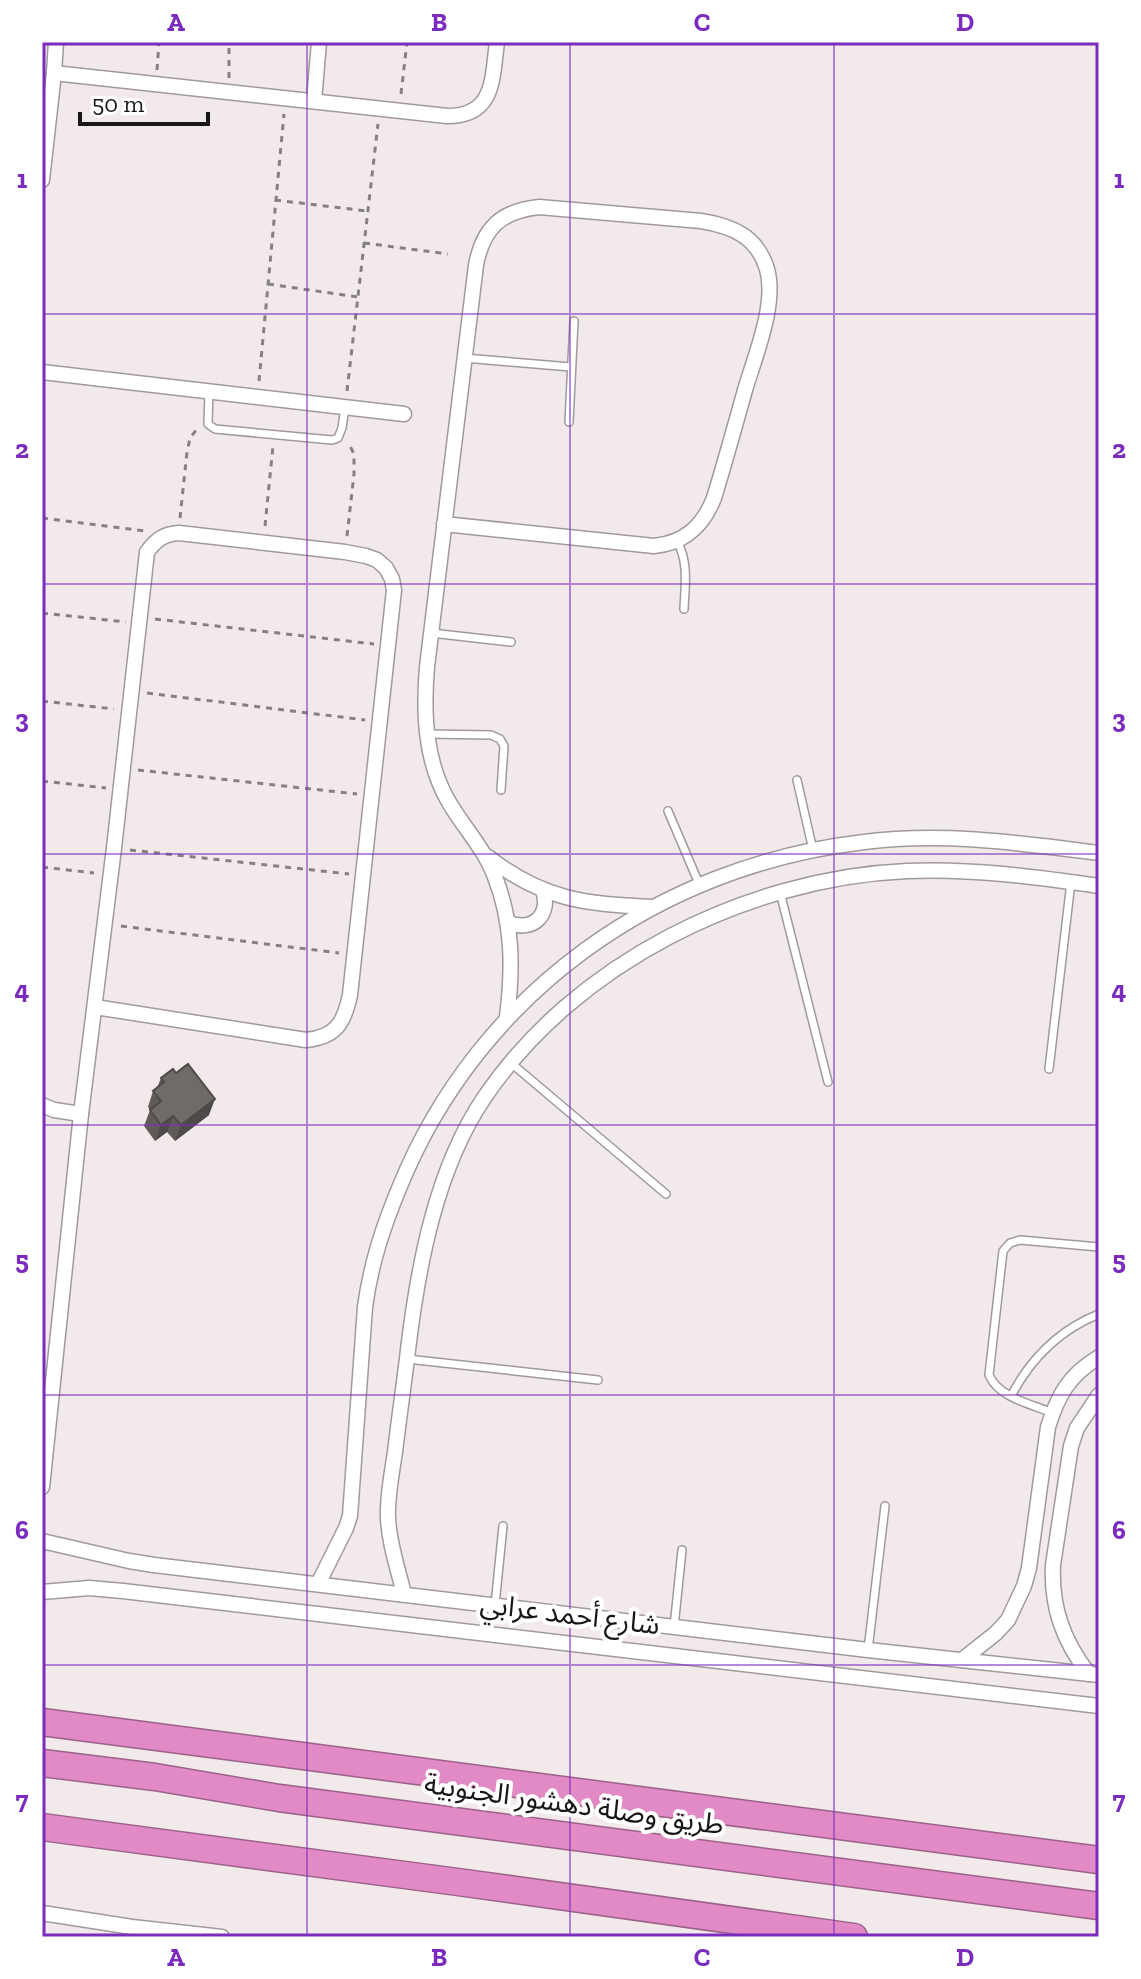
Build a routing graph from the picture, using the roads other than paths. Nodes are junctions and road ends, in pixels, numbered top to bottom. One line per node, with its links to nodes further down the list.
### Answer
1 (56, 42): 4 (street)
2 (319, 42): 5 (street)
3 (497, 42): 5 (street)
4 (54, 73): 5 (street); 6 (street)
5 (314, 101)
6 (44, 136): 7 (street)
7 (42, 180)
8 (574, 321): 10 (lane)
9 (464, 358): 10 (lane); 16 (street); 17 (street)
10 (571, 367): 15 (lane)
11 (42, 372): 12 (street)
12 (209, 391): 13 (street); 13 (lane)
13 (345, 407): 14 (street)
14 (404, 414)
15 (569, 422)
16 (444, 524): 17 (street); 19 (street)
17 (677, 541): 18 (lane)
18 (684, 609)
19 (431, 633): 20 (lane); 21 (street)
20 (511, 642)
21 (427, 734): 23 (lane); 27 (street)
22 (797, 780): 25 (lane)
23 (501, 790)
24 (668, 811): 29 (lane)
25 (813, 850): 26 (street); 29 (street)
26 (1099, 853)
27 (485, 855): 31 (street); 34 (street)
28 (1071, 882): 30 (street); 32 (street); 38 (lane)
29 (700, 886): 33 (street)
30 (1099, 886)
31 (543, 890): 33 (street); 34 (street)
32 (780, 892): 37 (street); 39 (lane)
33 (652, 907): 36 (street)
34 (509, 923): 36 (street)
35 (95, 1007): 35 (street); 41 (street)
36 (507, 1017): 56 (street)
37 (511, 1063): 42 (lane); 46 (street)
38 (1049, 1069)
39 (828, 1082)
40 (42, 1105): 41 (street)
41 (81, 1114): 51 (street)
42 (666, 1194)
43 (1099, 1247): 49 (lane)
44 (1099, 1314): 49 (lane)
45 (1099, 1357): 50 (street)
46 (407, 1359): 47 (lane); 58 (street)
47 (598, 1380)
48 (1099, 1395): 65 (street)
49 (1011, 1396): 50 (lane)
50 (1053, 1413): 64 (street)
51 (42, 1487)
52 (885, 1506): 63 (lane)
53 (503, 1526): 59 (lane)
54 (42, 1541): 56 (street, شارع أحمد عرابي)
55 (682, 1550): 61 (lane)
56 (318, 1584): 58 (street, شارع أحمد عرابي)
57 (42, 1592): 62 (street)
58 (404, 1594): 59 (street, شارع أحمد عرابي)
59 (495, 1605): 60 (street, شارع أحمد عرابي)
60 (552, 1612): 61 (street, شارع أحمد عرابي); 62 (street)
61 (674, 1627): 63 (street, شارع أحمد عرابي)
62 (548, 1639): 66 (street)
63 (868, 1650): 64 (street, شارع أحمد عرابي)
64 (962, 1660): 65 (street, شارع أحمد عرابي)
65 (1094, 1675)
66 (1099, 1706)
67 (42, 1722): 70 (highway)
68 (42, 1763): 71 (highway, طريق وصلة دهشور الجنوبية)
69 (42, 1827): 74 (highway)
70 (1099, 1860)
71 (1099, 1906)
72 (42, 1913): 73 (street)
73 (222, 1937)
74 (854, 1937)

